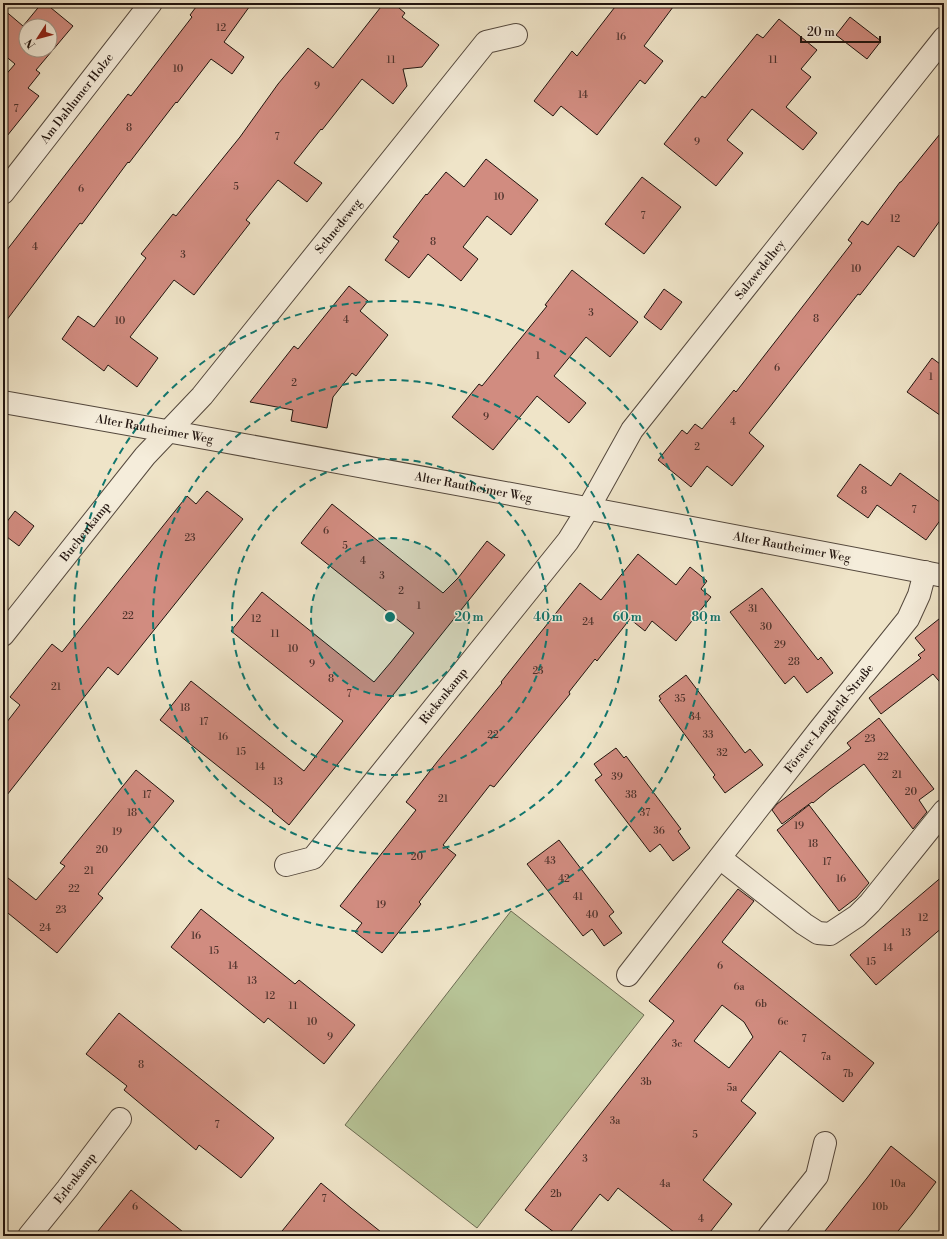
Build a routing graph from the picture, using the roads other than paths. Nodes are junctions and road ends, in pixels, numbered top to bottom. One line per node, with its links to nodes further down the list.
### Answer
1 (151, 3): 4 (street, Am Dahlumer Holze)
2 (516, 35): 6 (street, Schnedeweg)
3 (944, 38): 7 (street, Salzwedelhey)
4 (3, 193)
5 (3, 402): 6 (street, Alter Rautheimer Weg)
6 (170, 431): 7 (street, Alter Rautheimer Weg); 9 (street, Buchenkamp)
7 (588, 508): 8 (street, Alter Rautheimer Weg); 12 (street, Riekenkamp)
8 (935, 574): 11 (street, Förster-Langheld-Straße)
9 (3, 635)
10 (944, 811): 11 (street)
11 (720, 858): 13 (street, Förster-Langheld-Straße)
12 (286, 865)
13 (628, 975)
14 (120, 1119): 16 (street, Erlenkamp)
15 (825, 1143): 17 (street)
16 (29, 1236)
17 (769, 1236)

